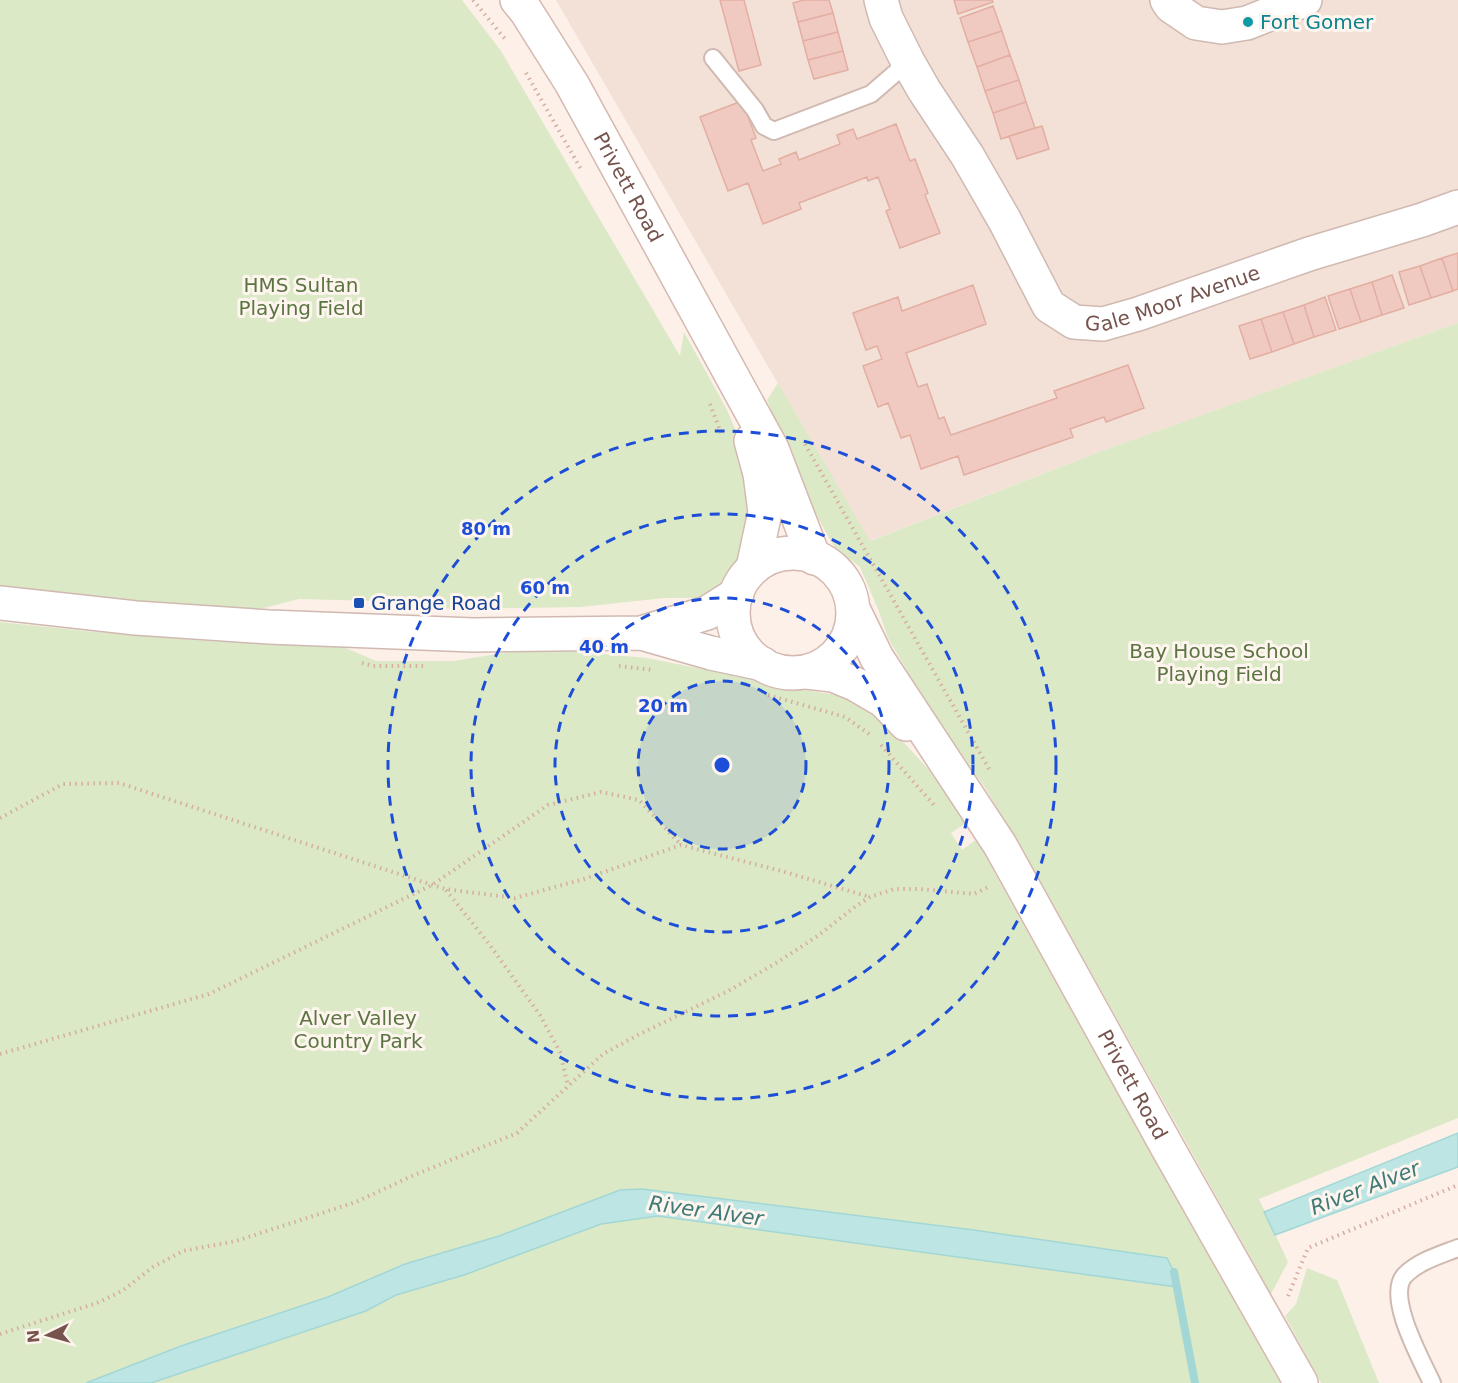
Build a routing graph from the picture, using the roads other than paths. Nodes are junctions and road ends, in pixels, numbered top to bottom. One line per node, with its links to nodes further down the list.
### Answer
1 (517, 0): 8 (main road, Privett Road)
2 (881, 0): 6 (main road, Gale Moor Avenue)
3 (1167, 0): 4 (main road)
4 (1305, 0)
5 (713, 58): 6 (lane)
6 (908, 62): 7 (main road, Gale Moor Avenue)
7 (1458, 207)
8 (734, 378): 9 (main road, Privett Road); 10 (main road, Privett Road)
9 (814, 558): 10 (main road); 12 (main road)
10 (745, 581): 13 (main road); 15 (main road)
11 (0, 603): 13 (main road)
12 (854, 611): 14 (main road); 16 (main road, Privett Road)
13 (641, 633): 15 (main road)
14 (807, 672): 15 (main road); 16 (main road, Privett Road)
15 (760, 678)
16 (963, 787): 18 (main road, Privett Road)
17 (1458, 1248): 19 (lane)
18 (1301, 1383)
19 (1432, 1383)

